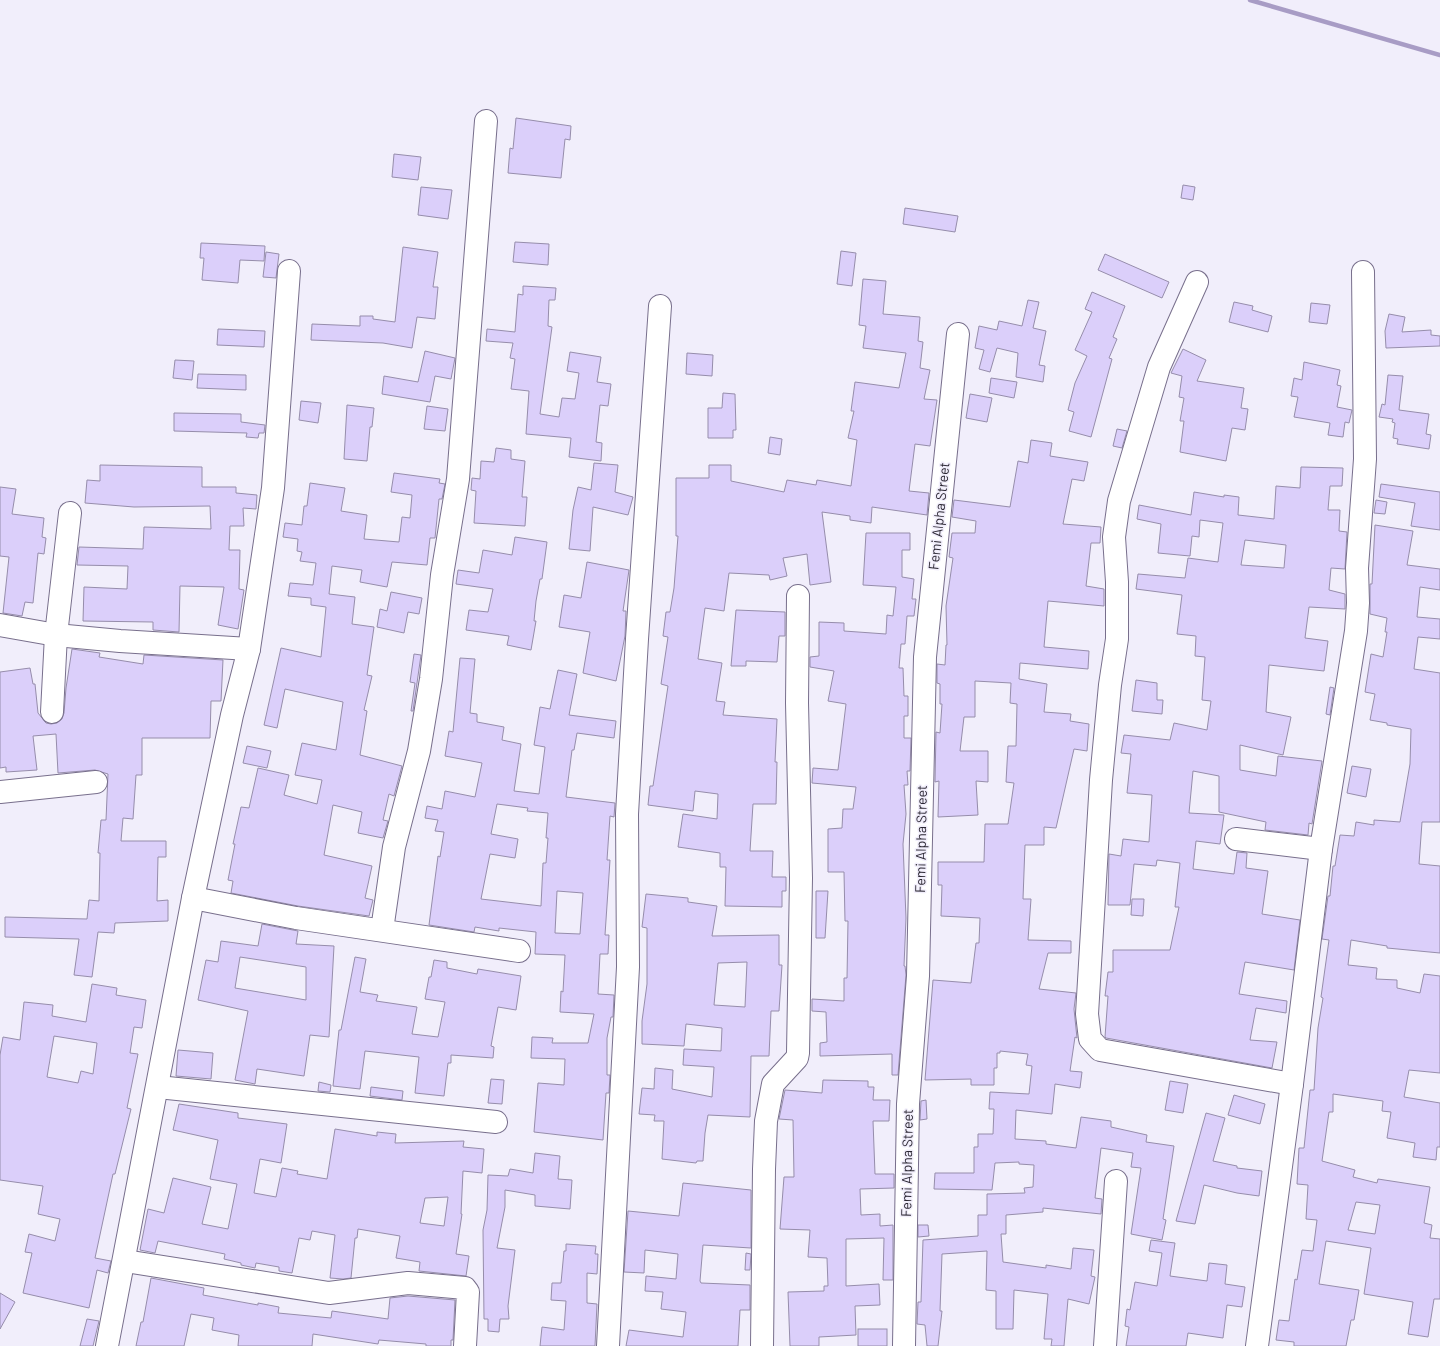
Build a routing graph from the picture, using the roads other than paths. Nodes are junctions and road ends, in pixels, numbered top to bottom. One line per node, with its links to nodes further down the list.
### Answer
1 (486, 121): 18 (street)
2 (289, 271): 11 (street)
3 (1363, 272): 16 (street)
4 (1197, 282): 20 (street)
5 (660, 306): 27 (street)
6 (958, 334): 29 (street, Femi Alpha Street)
7 (70, 513): 10 (street)
8 (798, 596): 28 (street)
9 (0, 625): 10 (street)
10 (56, 635): 11 (street); 12 (street)
11 (248, 649): 17 (street)
12 (52, 712)
13 (96, 782): 14 (street)
14 (0, 792)
15 (1236, 839): 16 (street)
16 (1322, 849): 20 (street)
17 (193, 898): 18 (street); 21 (street)
18 (382, 930): 19 (street)
19 (519, 951)
20 (1292, 1084): 31 (street)
21 (158, 1087): 22 (street); 24 (street)
22 (496, 1122)
23 (1116, 1181): 30 (street)
24 (124, 1261): 25 (street); 26 (street)
25 (107, 1346)
26 (465, 1346)
27 (608, 1346)
28 (762, 1346)
29 (904, 1346)
30 (1105, 1346)
31 (1257, 1346)

